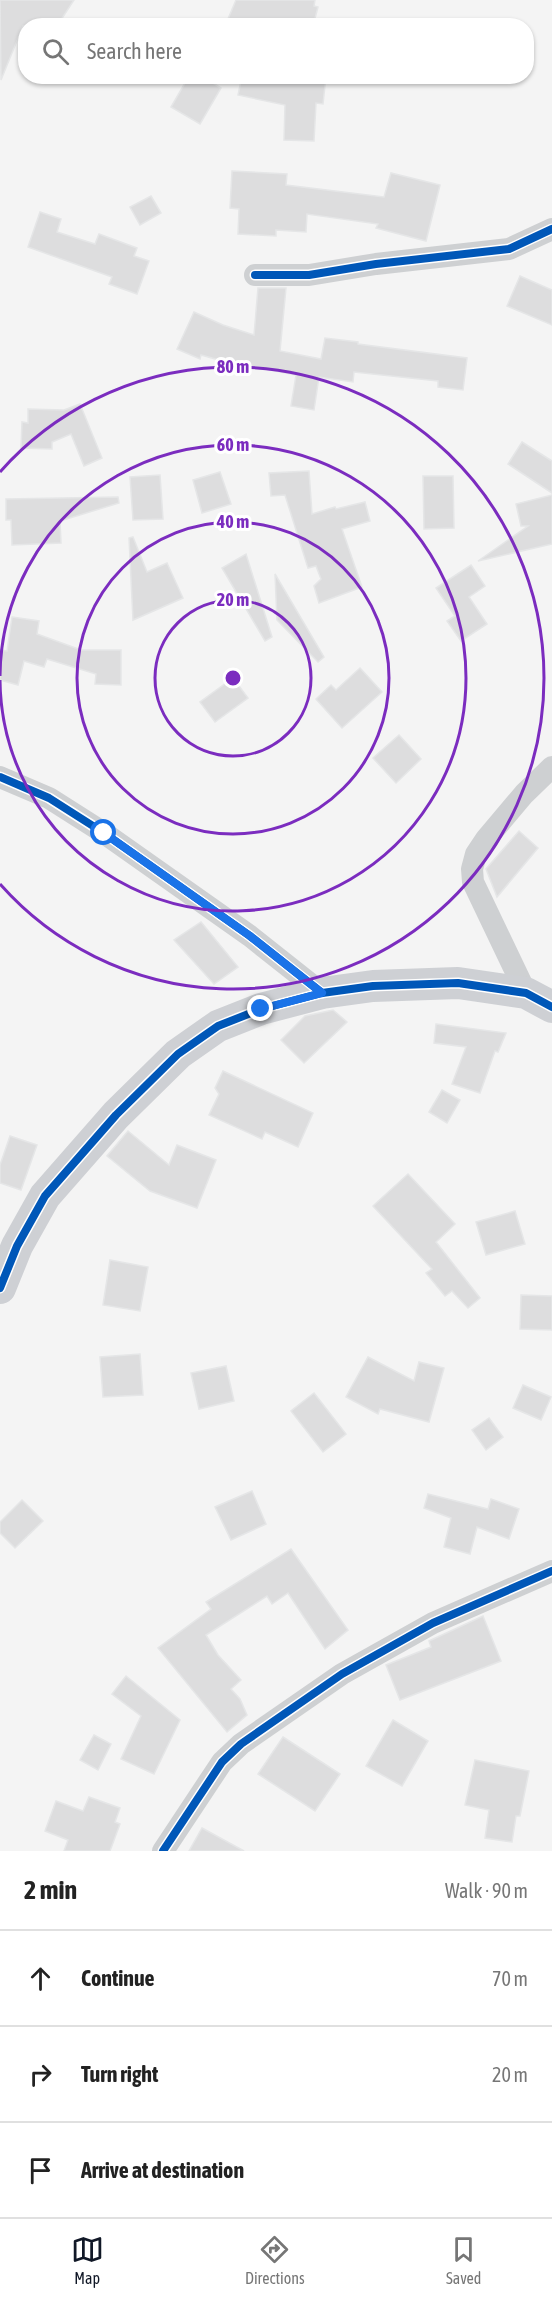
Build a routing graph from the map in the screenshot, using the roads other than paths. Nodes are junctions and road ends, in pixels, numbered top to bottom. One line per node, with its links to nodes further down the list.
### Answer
1 (552, 229): 2 (street)
2 (255, 275)
3 (552, 767): 6 (street)
4 (0, 777): 5 (street)
5 (322, 993): 6 (street); 7 (street)
6 (539, 1000)
7 (2, 1273)
8 (552, 1571): 9 (street)
9 (163, 1851)

